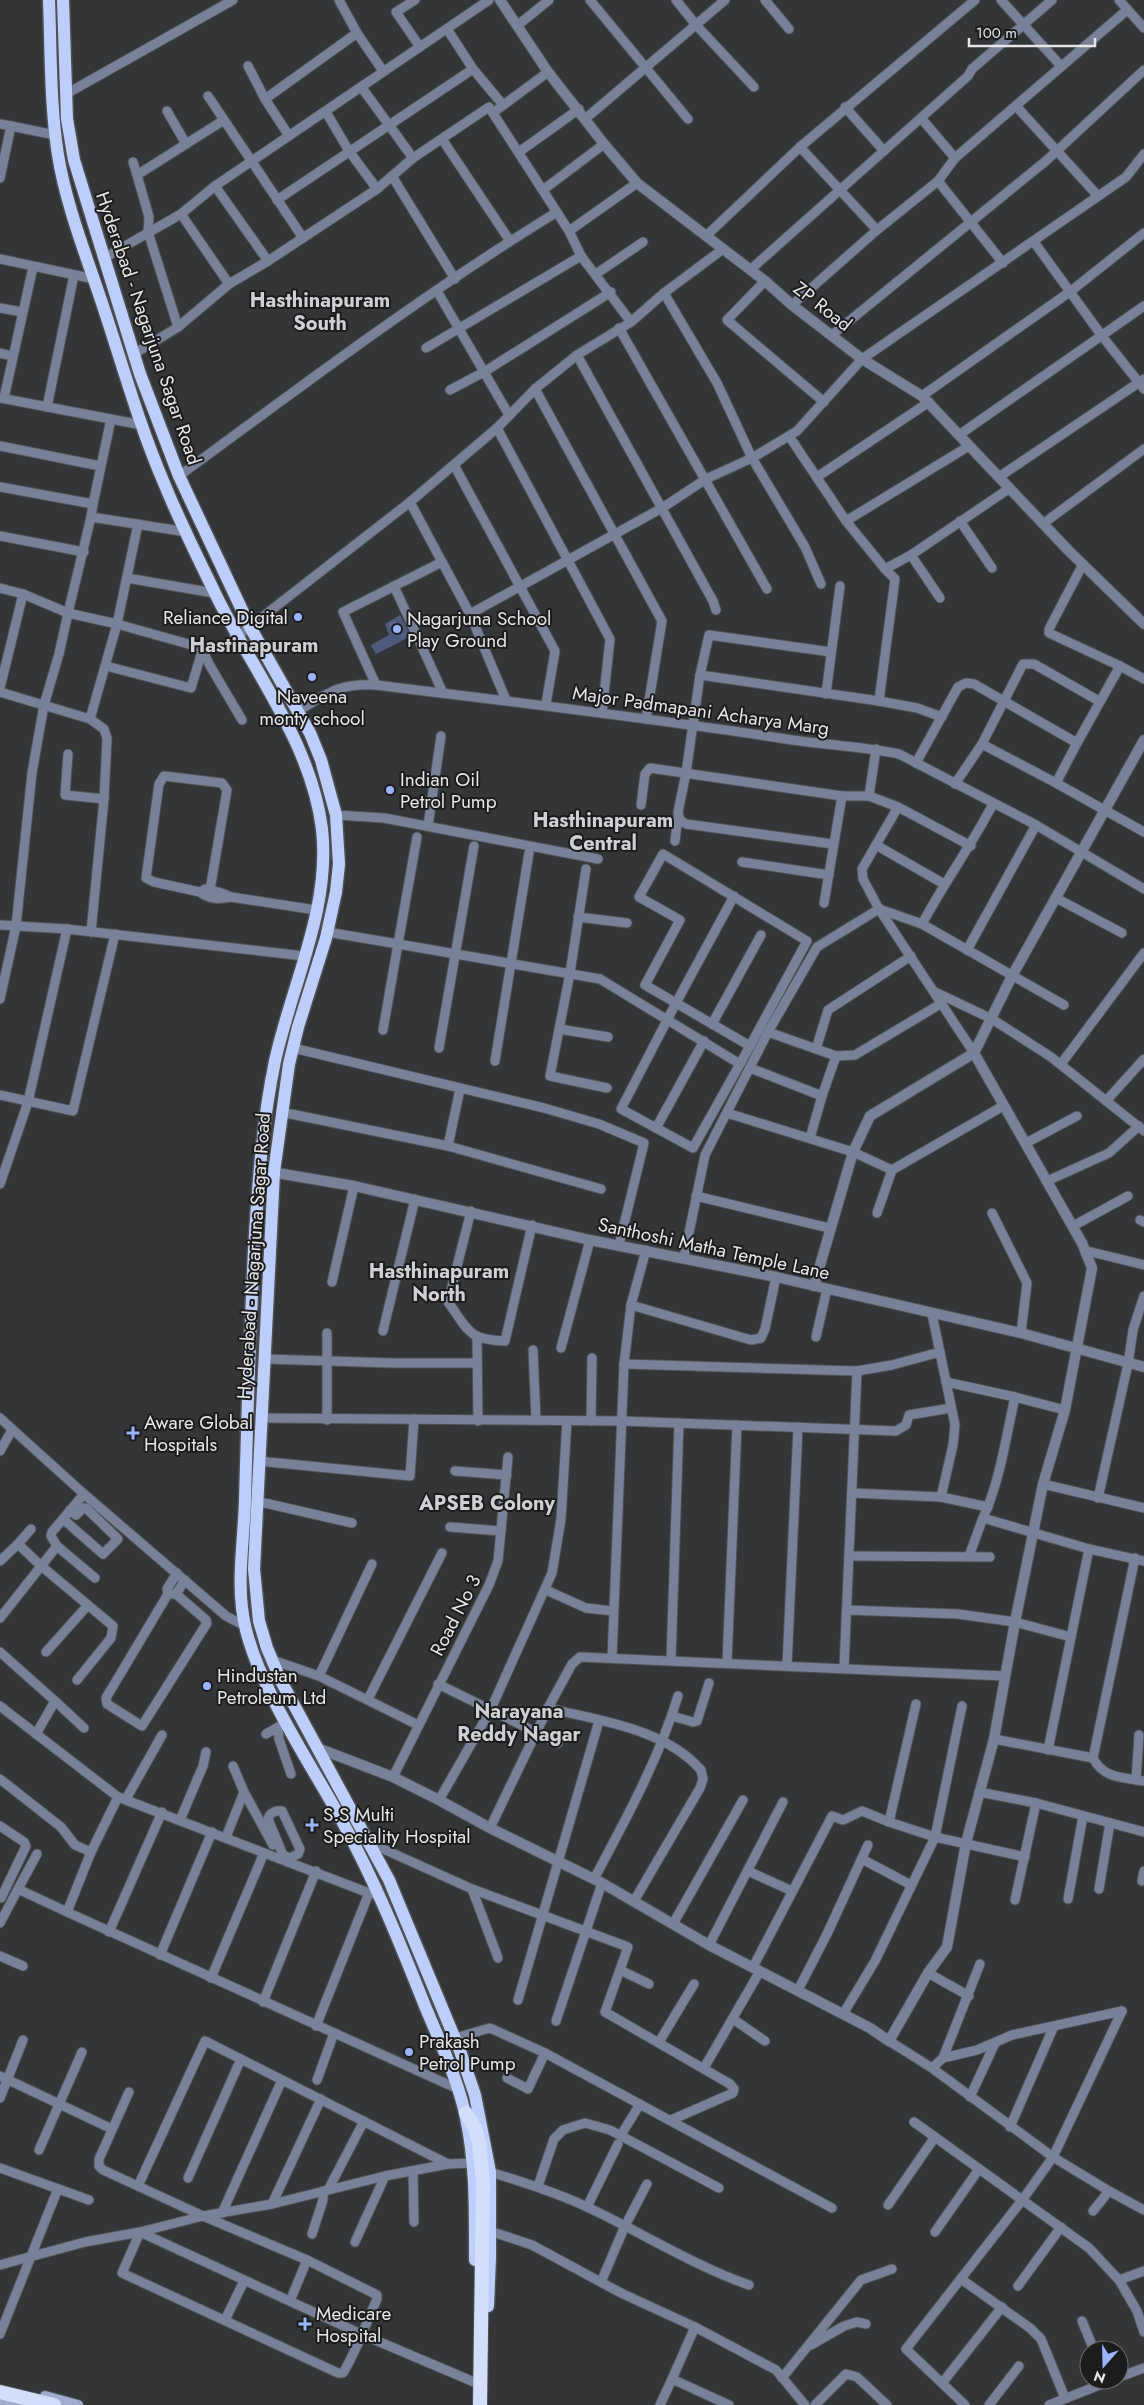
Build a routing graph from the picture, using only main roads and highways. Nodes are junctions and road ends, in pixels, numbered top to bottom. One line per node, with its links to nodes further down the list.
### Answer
1 (49, 0): 3 (main road, Hyderabad - Nagarjuna Sagar Road)
2 (63, 0): 12 (main road, Hyderabad - Nagarjuna Sagar Road)
3 (466, 2113): 10 (main road, Hyderabad - Nagarjuna Sagar Road); 11 (highway)
4 (0, 2385): 9 (main road)
5 (0, 2392): 8 (highway)
6 (0, 2400): 7 (main road)
7 (21, 2405)
8 (54, 2405)
9 (78, 2405)
10 (473, 2405)
11 (480, 2405)
12 (484, 2405)

